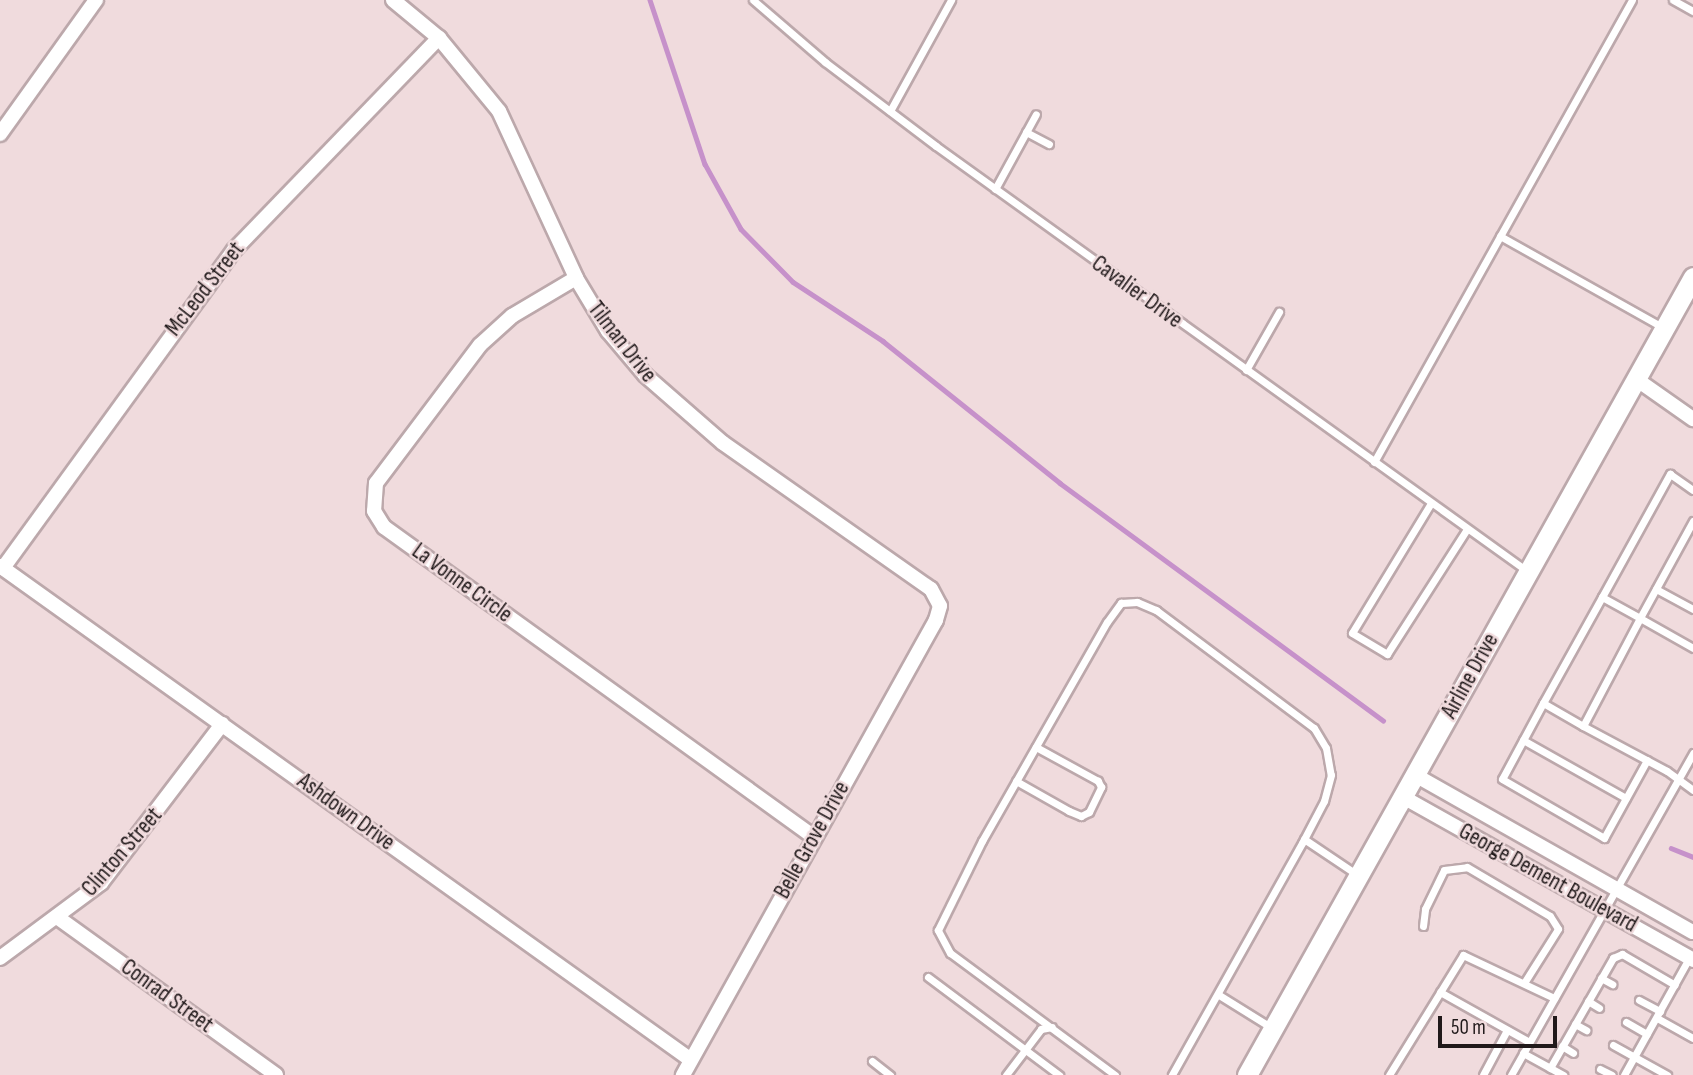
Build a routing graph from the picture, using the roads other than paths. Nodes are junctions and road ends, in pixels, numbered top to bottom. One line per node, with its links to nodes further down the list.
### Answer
1 (96, 0): 12 (street)
2 (393, 0): 8 (street, Tilman Drive)
3 (753, 0): 9 (lane, Cavalier Drive)
4 (951, 0): 9 (lane)
5 (1632, 0): 15 (lane)
6 (1673, 0): 7 (lane)
7 (1693, 11)
8 (439, 38): 16 (street, Tilman Drive); 28 (street, McLeod Street)
9 (890, 111): 14 (lane, Cavalier Drive)
10 (1036, 114): 11 (lane)
11 (1026, 132): 13 (lane); 14 (lane)
12 (0, 134)
13 (1049, 144)
14 (995, 189): 20 (lane, Cavalier Drive)
15 (1500, 236): 19 (lane); 23 (lane)
16 (576, 278): 32 (street, Tilman Drive); 49 (street, La Vonne Circle)
17 (1690, 288): 19 (main road, Airline Drive)
18 (1279, 312): 20 (lane)
19 (1664, 328): 21 (main road, Airline Drive)
20 (1246, 370): 23 (lane, Cavalier Drive)
21 (1636, 379): 22 (street); 29 (main road, Airline Drive)
22 (1693, 419)
23 (1374, 463): 25 (lane, Cavalier Drive)
24 (1693, 490): 31 (lane)
25 (1431, 503): 27 (lane, Cavalier Drive); 27 (lane)
26 (1693, 521): 30 (lane)
27 (1467, 529): 29 (lane, Cavalier Drive)
28 (1, 567): 37 (street, Ashdown Drive)
29 (1528, 572): 43 (main road, Airline Drive)
30 (1656, 589): 33 (lane); 34 (lane)
31 (1602, 597): 34 (lane); 36 (lane)
32 (940, 606): 49 (street, Belle Grove Drive)
33 (1693, 609)
34 (1640, 618): 35 (lane); 38 (lane)
35 (1693, 648)
36 (1543, 703): 38 (lane); 39 (lane)
37 (222, 724): 54 (street, Clinton Street); 86 (street, Ashdown Drive)
38 (1583, 726): 42 (lane)
39 (1523, 740): 48 (lane); 48 (lane)
40 (1036, 747): 45 (lane); 45 (lane); 50 (lane)
41 (1693, 753): 44 (lane)
42 (1647, 760): 44 (lane); 48 (lane)
43 (1415, 775): 47 (main road, Airline Drive); 52 (street, George Dement Boulevard)
44 (1678, 780): 46 (lane); 52 (lane)
45 (1016, 781): 73 (lane)
46 (1693, 790)
47 (1403, 797): 51 (main road, Airline Drive); 53 (street, George Dement Boulevard)
48 (1626, 798)
49 (814, 837): 86 (street, Belle Grove Drive)
50 (1304, 839): 51 (lane); 65 (lane)
51 (1358, 876): 74 (main road, Airline Drive)
52 (1616, 888): 53 (lane); 56 (street, George Dement Boulevard)
53 (1604, 910): 58 (street, George Dement Boulevard); 66 (lane)
54 (57, 917): 57 (street, Clinton Street); 90 (street, Conrad Street)
55 (1423, 926): 61 (lane)
56 (1693, 932)
57 (0, 958)
58 (1691, 959): 63 (lane)
59 (928, 977): 82 (lane)
60 (1601, 978): 62 (lane); 63 (lane); 68 (lane)
61 (1524, 984): 64 (lane); 66 (lane)
62 (1612, 984)
63 (1675, 985): 70 (lane)
64 (1440, 992): 75 (lane); 98 (lane)
65 (1219, 995): 74 (lane); 96 (lane)
66 (1554, 998): 79 (lane)
67 (1639, 1000): 70 (lane)
68 (1588, 1001): 69 (lane); 72 (lane)
69 (1599, 1008)
70 (1658, 1015): 77 (lane); 78 (lane)
71 (1626, 1022): 77 (lane)
72 (1575, 1024): 76 (lane); 81 (lane)
73 (1052, 1027): 82 (lane); 95 (lane)
74 (1273, 1028): 97 (main road, Airline Drive)
75 (1507, 1030): 79 (lane); 99 (lane)
76 (1586, 1030)
77 (1647, 1034): 85 (lane)
78 (1693, 1038)
79 (1529, 1042): 83 (lane)
80 (1613, 1045): 85 (lane)
81 (1562, 1046): 84 (lane); 88 (lane)
82 (1025, 1051): 93 (lane); 94 (lane)
83 (1523, 1053): 88 (lane); 100 (lane)
84 (1573, 1053)
85 (1635, 1057): 103 (lane); 104 (lane)
86 (691, 1060): 91 (street, Belle Grove Drive)
87 (872, 1061): 92 (lane)
88 (1550, 1068): 101 (lane)
89 (1600, 1069): 102 (lane)
90 (276, 1075)
91 (683, 1075)
92 (890, 1075)
93 (1006, 1075)
94 (1059, 1075)
95 (1115, 1075)
96 (1172, 1075)
97 (1247, 1075)
98 (1390, 1075)
99 (1483, 1075)
100 (1511, 1075)
101 (1563, 1075)
102 (1612, 1075)
103 (1624, 1075)
104 (1667, 1075)

